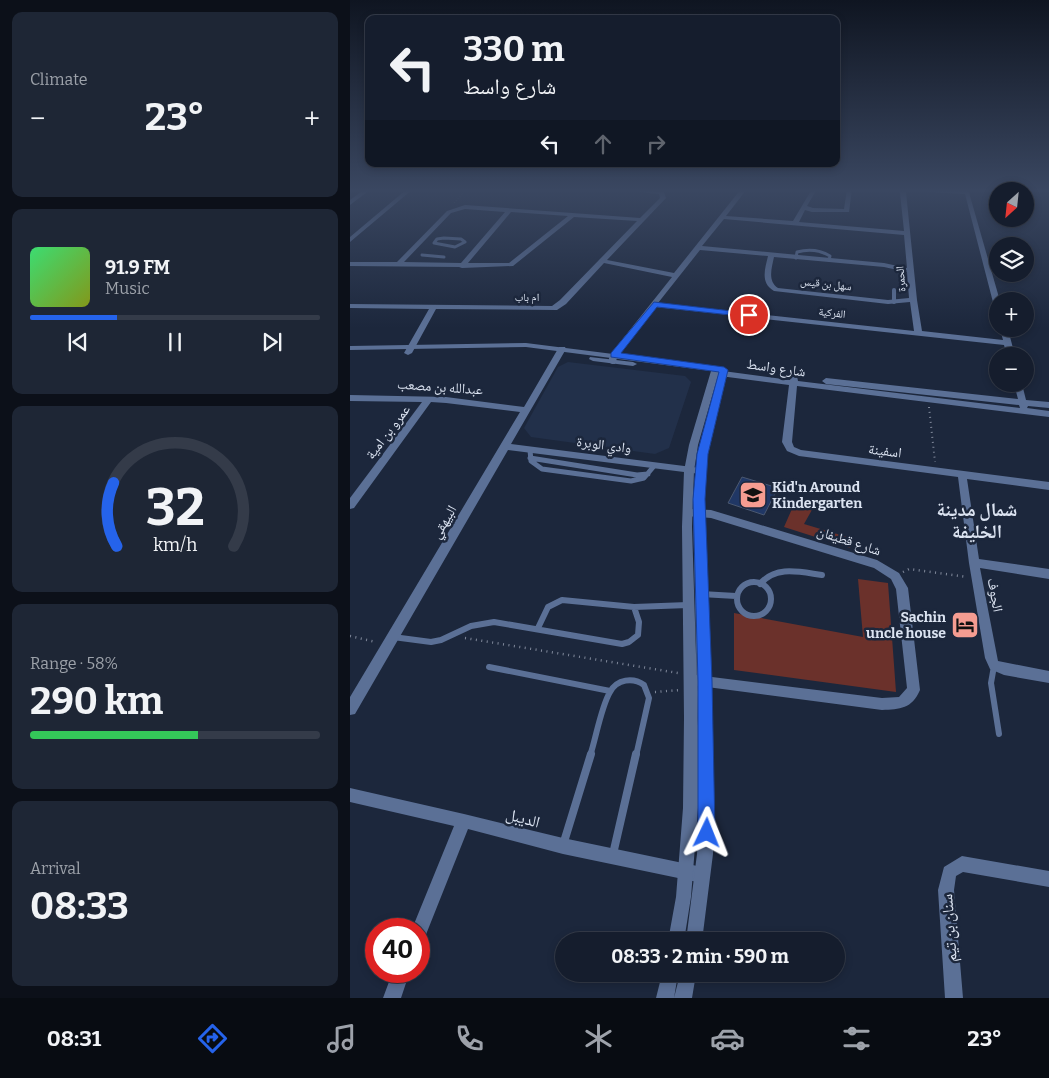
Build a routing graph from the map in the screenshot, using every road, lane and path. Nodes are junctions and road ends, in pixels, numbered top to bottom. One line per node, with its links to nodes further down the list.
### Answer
1 (426, 236): 8 (street)
2 (488, 236): 17 (street)
3 (548, 236): 17 (street)
4 (626, 236): 13 (street, ام باب)
5 (709, 236): 10 (street)
6 (907, 236): 18 (street, الحمرة)
7 (979, 236): 21 (street)
8 (422, 240): 9 (lane); 15 (street)
9 (434, 241): 9 (lane)
10 (699, 248): 12 (street); 19 (street)
11 (422, 255): 16 (lane)
12 (771, 256): 18 (street); 23 (street, سهل بن قيس)
13 (601, 261): 19 (street); 26 (street, ام باب)
14 (350, 264): 15 (street)
15 (398, 265): 16 (street)
16 (432, 265): 17 (street)
17 (462, 266)
18 (911, 271): 22 (street, الحمرة)
19 (676, 276): 24 (street)
20 (894, 290): 23 (lane)
21 (994, 292)
22 (913, 300): 23 (street, سهل بن قيس); 27 (street, الحمرة)
23 (894, 302)
24 (654, 305): 27 (street, الفركية); 35 (street)
25 (350, 306): 26 (street, ام باب)
26 (434, 307): 32 (street)
27 (918, 333): 29 (street, الفركية)
28 (1006, 337): 29 (street)
29 (1008, 343): 30 (street)
30 (1009, 347)
31 (350, 348): 32 (street, شارع واسط)
32 (410, 350): 33 (street, شارع واسط); 34 (street, شارع واسط)
33 (560, 352): 35 (street, شارع واسط); 44 (street, البيهقي)
34 (350, 354)
35 (613, 358): 36 (street, شارع واسط)
36 (719, 372): 37 (street, شارع واسط); 50 (street)
37 (794, 381): 41 (street, شارع واسط); 42 (street, شارع واسط); 51 (street, اسفينة)
38 (1020, 392): 42 (street)
39 (350, 398): 40 (street, عبدالله بن مصعب)
40 (430, 399): 44 (street, عبدالله بن مصعب); 54 (street, عمرو بن امية)
41 (928, 400): 45 (street, شارع واسط); 51 (path)
42 (1023, 402): 43 (street, شارع واسط); 45 (street)
43 (1049, 405)
44 (527, 410): 47 (street, البيهقي)
45 (1026, 412): 46 (street, شارع واسط)
46 (1049, 414)
47 (505, 446): 48 (street, وادي الوبرة); 69 (street, البيهقي)
48 (530, 454): 49 (street, وادي الوبرة); 49 (lane)
49 (651, 470): 50 (street, وادي الوبرة)
50 (695, 471): 55 (street)
51 (936, 471): 52 (street, اسفينة)
52 (962, 474): 53 (street, اسفينة); 56 (street, الجوف)
53 (1049, 486)
54 (350, 505)
55 (693, 513): 59 (street, شارع قطيفان); 62 (street); 64 (street)
56 (974, 564): 57 (street); 60 (street, الجوف)
57 (1049, 574)
58 (822, 575): 61 (lane)
59 (895, 576): 60 (path); 73 (street)
60 (976, 578): 70 (street, الجوف)
61 (760, 584): 63 (lane); 63 (lane)
62 (701, 594): 63 (lane); 73 (street)
63 (736, 596)
64 (688, 605): 65 (lane); 74 (street)
65 (634, 607): 66 (lane); 66 (lane)
66 (538, 628): 68 (lane)
67 (350, 636): 69 (path)
68 (451, 636): 69 (lane); 74 (path)
69 (391, 640): 77 (street, البيهقي)
70 (994, 665): 72 (street); 78 (lane)
71 (489, 667): 75 (lane)
72 (1049, 677)
73 (705, 681): 74 (street); 83 (street)
74 (690, 682): 76 (path); 83 (street)
75 (610, 691): 76 (lane); 81 (lane)
76 (648, 692): 82 (lane)
77 (350, 708)
78 (999, 734)
79 (350, 795): 80 (street, الديبل)
80 (464, 820): 81 (street, الديبل); 85 (street)
81 (562, 846): 82 (street, الديبل)
82 (612, 857): 83 (street, الديبل)
83 (695, 874): 86 (street); 87 (street)
84 (1049, 879): 94 (street, سنان بن تيم)
85 (424, 918)
86 (679, 932)
87 (694, 932)
88 (668, 982): 92 (street)
89 (687, 982): 93 (street)
90 (398, 983): 91 (street)
91 (392, 998)
92 (665, 998)
93 (684, 998)
94 (954, 998)

